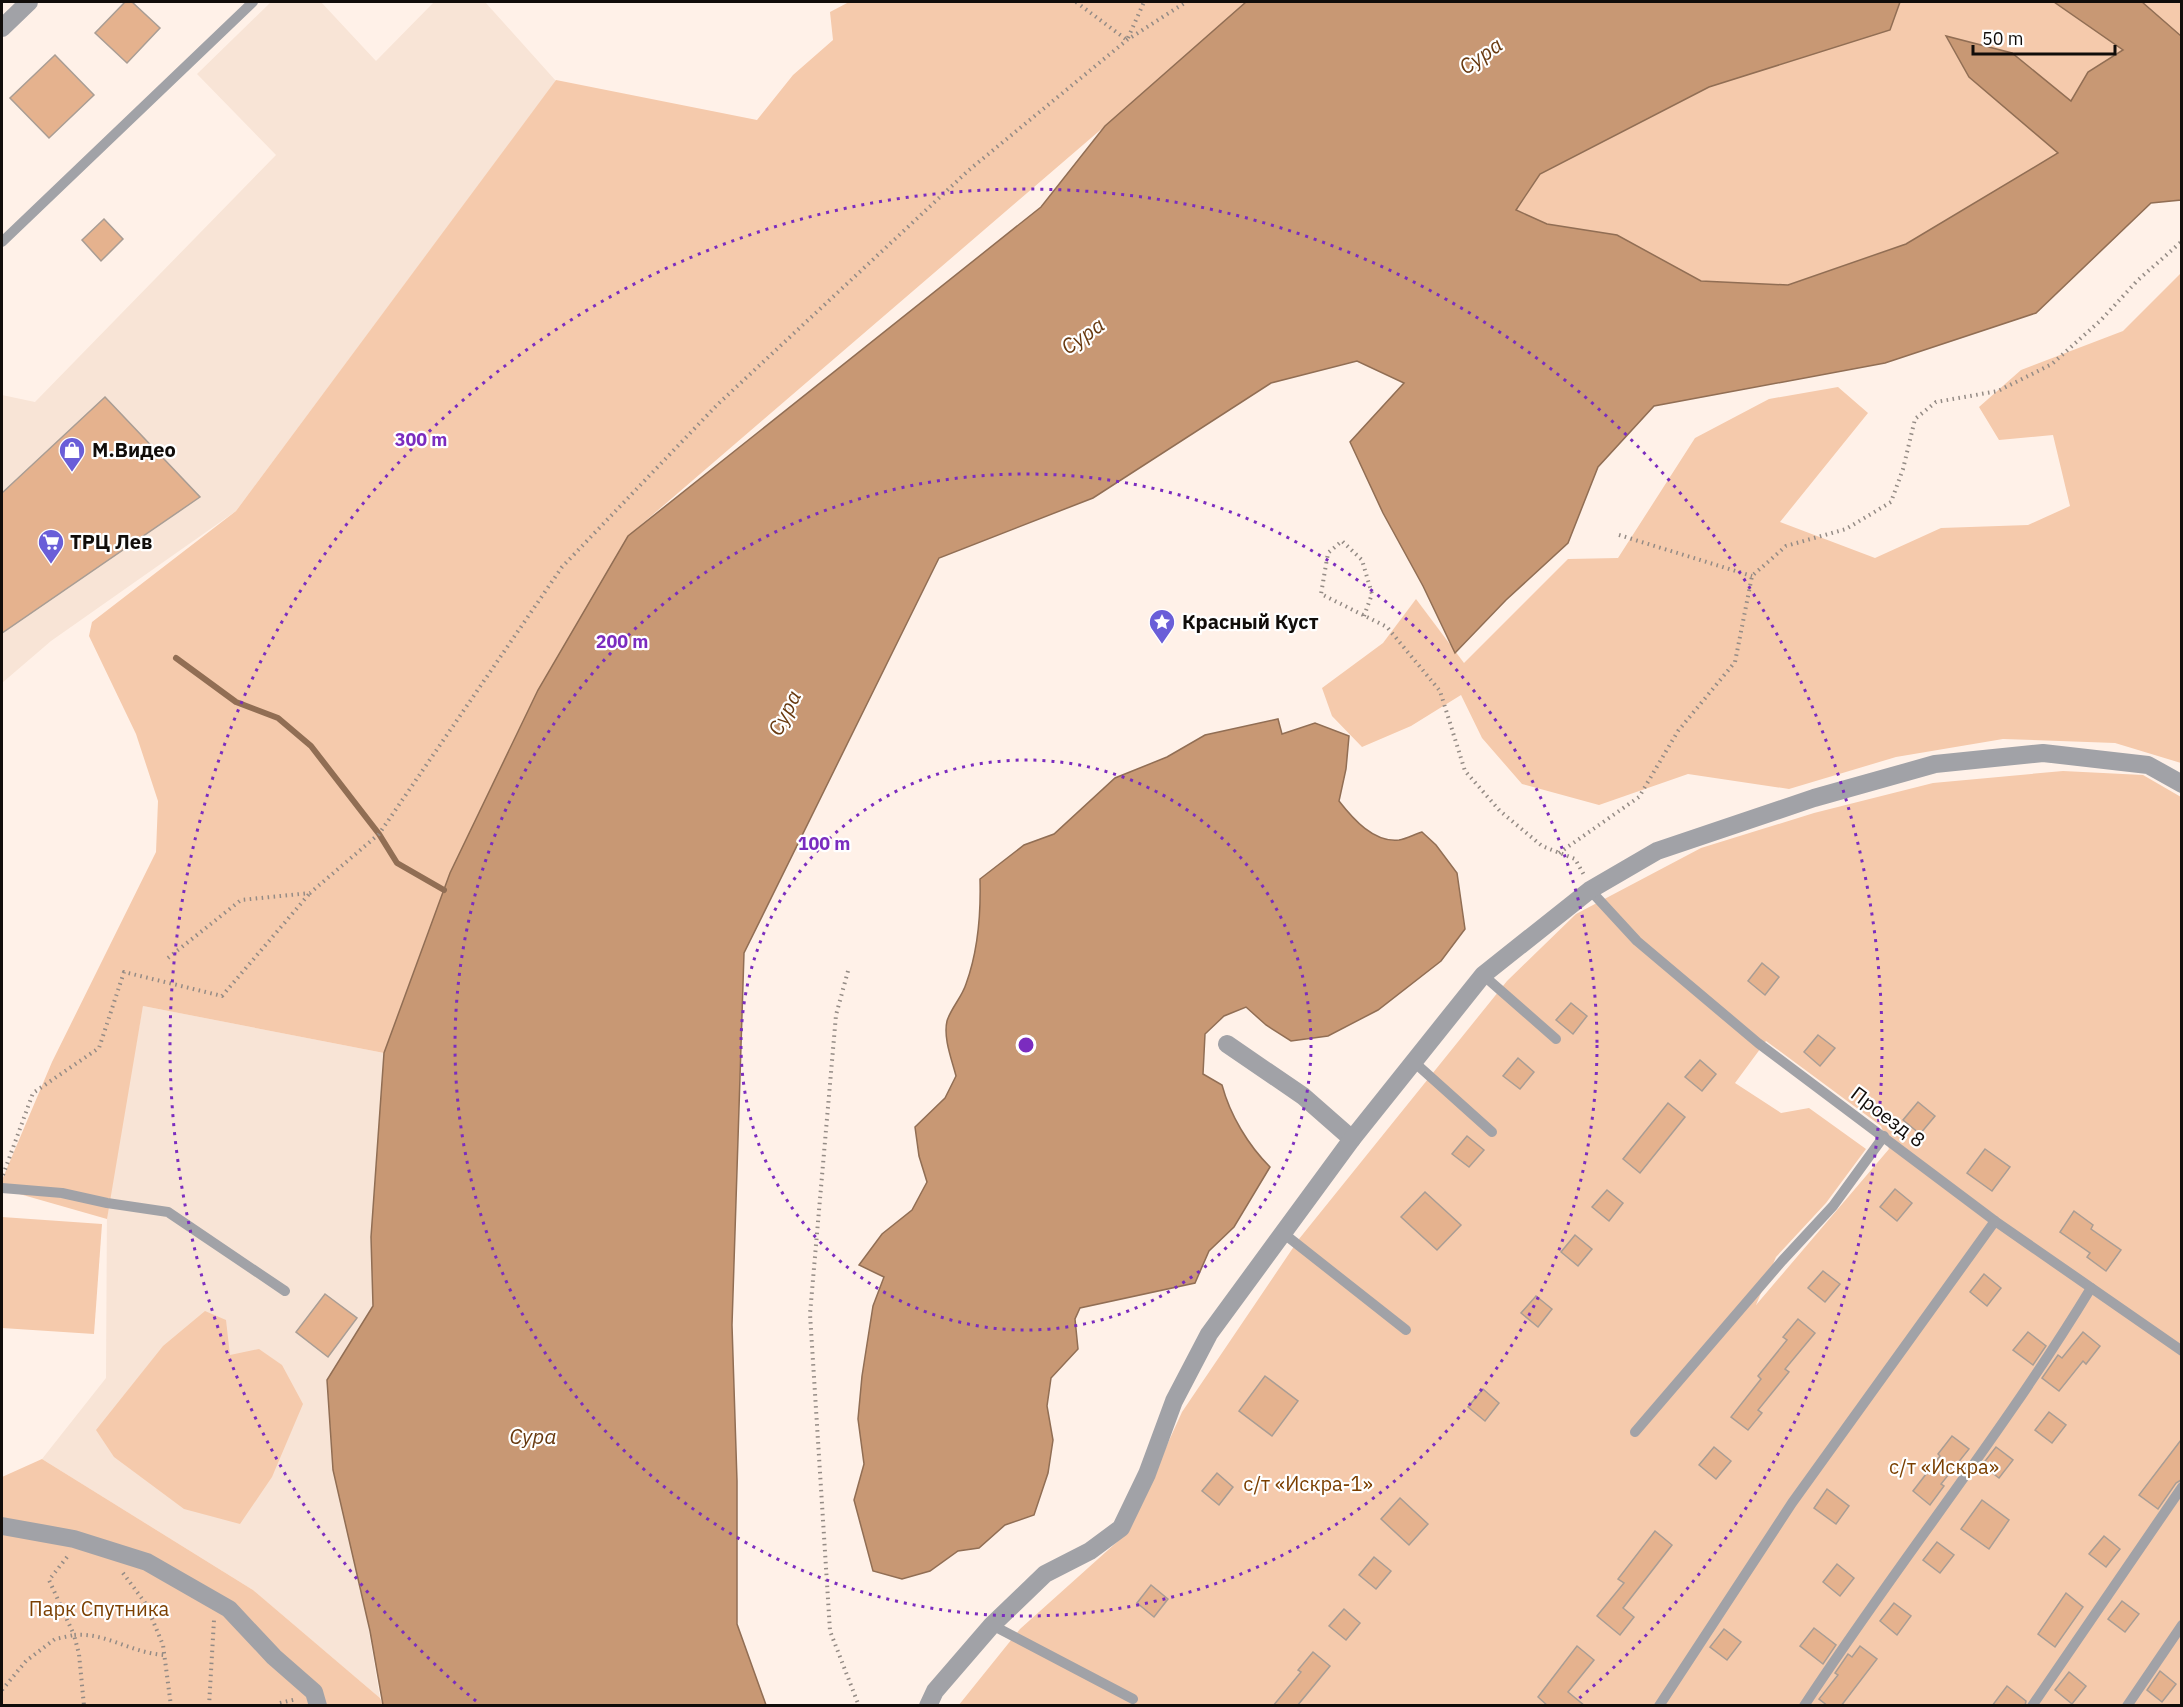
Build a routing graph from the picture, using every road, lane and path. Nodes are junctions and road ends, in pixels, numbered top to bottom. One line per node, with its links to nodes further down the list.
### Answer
1 (29, 2): 6 (street)
2 (253, 2): 9 (lane)
3 (1076, 2): 7 (path)
4 (1144, 2): 7 (path)
5 (1186, 2): 7 (path)
6 (2, 28)
7 (1127, 40): 16 (path)
8 (2181, 241): 11 (path)
9 (2, 242)
10 (1619, 535): 11 (path)
11 (1752, 576): 14 (path)
12 (1365, 616): 12 (path); 14 (path)
13 (2181, 784): 15 (street)
14 (1559, 853): 15 (path)
15 (1590, 890): 19 (street); 24 (lane, Проезд 8)
16 (309, 893): 17 (path); 26 (path)
17 (168, 958)
18 (848, 971): 51 (path)
19 (1483, 975): 20 (lane); 22 (street)
20 (1556, 1039)
21 (1227, 1044): 25 (street)
22 (1414, 1062): 23 (lane); 25 (street)
23 (1492, 1132)
24 (1884, 1136): 28 (lane, Проезд 8); 34 (lane)
25 (1352, 1139): 29 (street)
26 (2, 1178)
27 (2, 1188): 31 (lane)
28 (1995, 1221): 30 (lane, Проезд 8); 53 (lane)
29 (1283, 1233): 32 (lane); 41 (street)
30 (2091, 1288): 33 (lane, Проезд 8); 54 (lane)
31 (285, 1292)
32 (1406, 1330)
33 (2181, 1351)
34 (1635, 1432)
35 (2181, 1487): 55 (lane)
36 (2, 1526): 39 (street)
37 (72, 1551): 42 (path)
38 (121, 1571): 43 (path)
39 (216, 1602): 46 (street); 50 (path)
40 (2181, 1624): 56 (lane)
41 (992, 1625): 45 (lane); 52 (street)
42 (74, 1635): 43 (path); 44 (path); 48 (path)
43 (165, 1655): 49 (path)
44 (2, 1690)
45 (1133, 1699)
46 (310, 1702): 47 (path)
47 (279, 1704)
48 (84, 1706)
49 (171, 1706)
50 (209, 1706)
51 (859, 1706)
52 (928, 1706)
53 (1659, 1706)
54 (1804, 1706)
55 (2032, 1706)
56 (2127, 1706)

